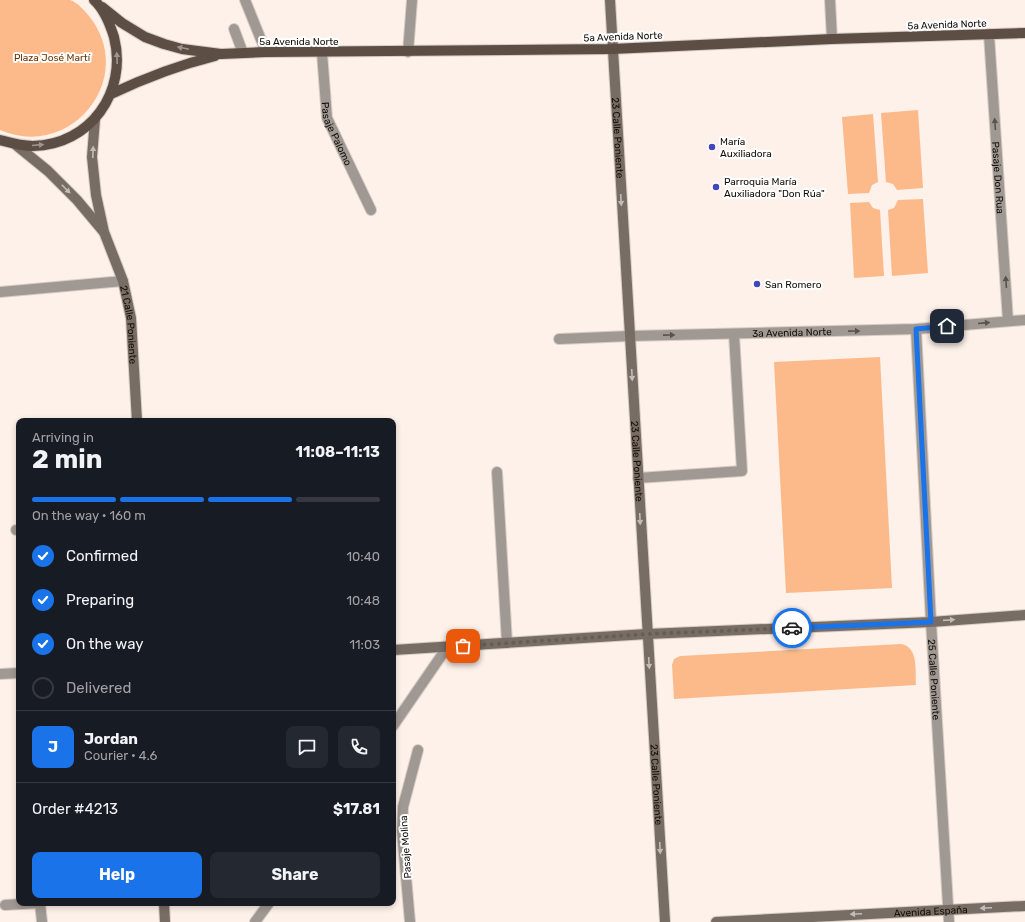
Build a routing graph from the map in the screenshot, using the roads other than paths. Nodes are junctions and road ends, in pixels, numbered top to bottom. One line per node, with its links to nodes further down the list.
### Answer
1 (245, 0): 11 (street)
2 (412, 0): 12 (street)
3 (610, 0): 10 (street, 23 Calle Poniente)
4 (830, 0): 9 (street)
5 (98, 3): 15 (main road, 5a Avenida Norte, one-way to 5); 16 (main road, one-way to 5)
6 (234, 29): 13 (street)
7 (989, 34): 8 (main road, 5a Avenida Norte); 9 (main road, 5a Avenida Norte); 25 (street, Pasaje Don Rua, one-way to 7)
8 (1025, 34)
9 (832, 39): 10 (main road, 5a Avenida Norte)
10 (612, 49): 12 (main road, 5a Avenida Norte); 28 (street, 23 Calle Poniente, one-way to 28)
11 (266, 52): 13 (main road, 5a Avenida Norte); 14 (main road, 5a Avenida Norte)
12 (408, 52): 14 (main road, 5a Avenida Norte)
13 (243, 53): 15 (main road, 5a Avenida Norte)
14 (322, 53): 20 (street, Pasaje Palomo)
15 (221, 54): 16 (main road, 5a Avenida Norte)
16 (111, 94): 17 (main road)
17 (95, 119): 19 (main road, one-way to 17); 21 (street, 21 Calle Poniente, one-way to 17)
18 (0, 140): 19 (main road)
19 (16, 145): 21 (street, 21 Calle Poniente, one-way to 21)
20 (371, 210)
21 (104, 232): 22 (street, 21 Calle Poniente)
22 (123, 281): 23 (street); 30 (street, 21 Calle Poniente)
23 (0, 292)
24 (1025, 320): 25 (street, 3a Avenida Norte)
25 (1008, 321): 26 (street, 3a Avenida Norte, one-way to 25)
26 (916, 329): 27 (street, 3a Avenida Norte, one-way to 26); 34 (street, 25 Calle Poniente)
27 (734, 334): 28 (street, 3a Avenida Norte, one-way to 27); 32 (street)
28 (630, 336): 29 (street, 3a Avenida Norte); 32 (street, 23 Calle Poniente, one-way to 32)
29 (559, 339)
30 (137, 418)
31 (497, 472): 36 (street)
32 (638, 478): 35 (street, 23 Calle Poniente, one-way to 35)
33 (1025, 615): 34 (street, one-way to 33)
34 (931, 622): 35 (street); 49 (street, 25 Calle Poniente)
35 (647, 634): 36 (street); 54 (street, 23 Calle Poniente, one-way to 54)
36 (507, 643): 37 (street)
37 (448, 646): 38 (street); 41 (street)
38 (396, 650)
39 (16, 673): 40 (street)
40 (0, 674)
41 (396, 722)
42 (418, 750): 53 (street, Pasaje Molina)
43 (16, 904): 44 (street)
44 (5, 905)
45 (40, 906): 50 (street)
46 (164, 906): 51 (street)
47 (267, 906): 52 (street)
48 (1025, 906): 49 (street, Avenida España, one-way to 49)
49 (949, 909): 55 (street, Avenida España, one-way to 55); 56 (street, 25 Calle Poniente)
50 (42, 922)
51 (165, 922)
52 (255, 922)
53 (410, 922)
54 (665, 922)
55 (716, 922)
56 (949, 922)

